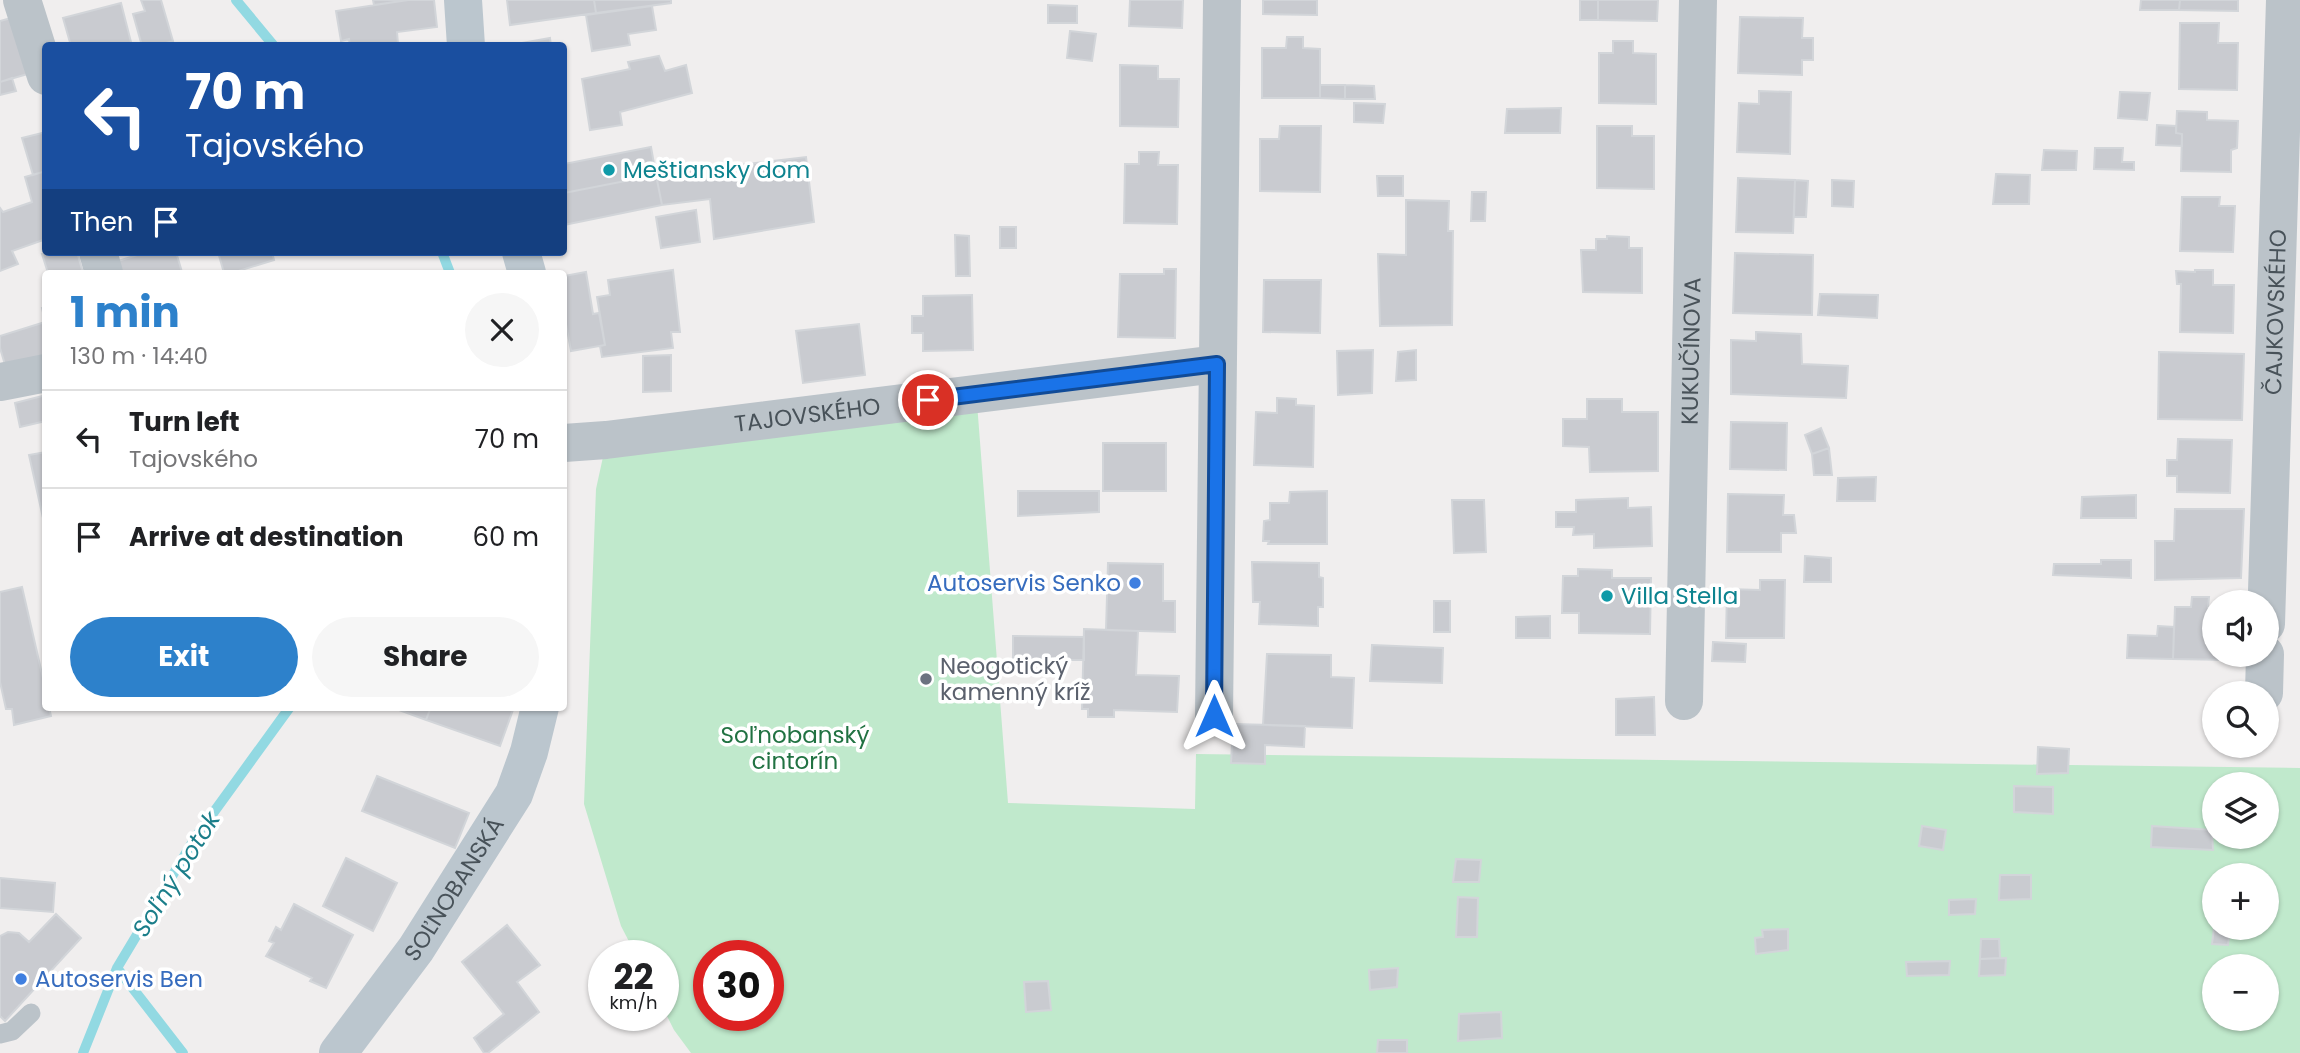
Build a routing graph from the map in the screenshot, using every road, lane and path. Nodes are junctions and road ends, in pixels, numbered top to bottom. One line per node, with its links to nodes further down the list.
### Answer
1 (22, 0): 7 (street)
2 (463, 0): 6 (street)
3 (1222, 0): 8 (street)
4 (1698, 0): 13 (street, KUKUČÍNOVA)
5 (2285, 0): 12 (street, ČAJKOVSKÉHO)
6 (466, 42)
7 (42, 63)
8 (1217, 364): 11 (street, TAJOVSKÉHO); 15 (street)
9 (42, 374): 10 (street)
10 (0, 382)
11 (567, 443)
12 (2267, 590)
13 (1684, 701)
14 (539, 711): 18 (street, SOĽNOBANSKÁ)
15 (1214, 716)
16 (31, 1013): 17 (lane)
17 (0, 1034)
18 (338, 1053)

